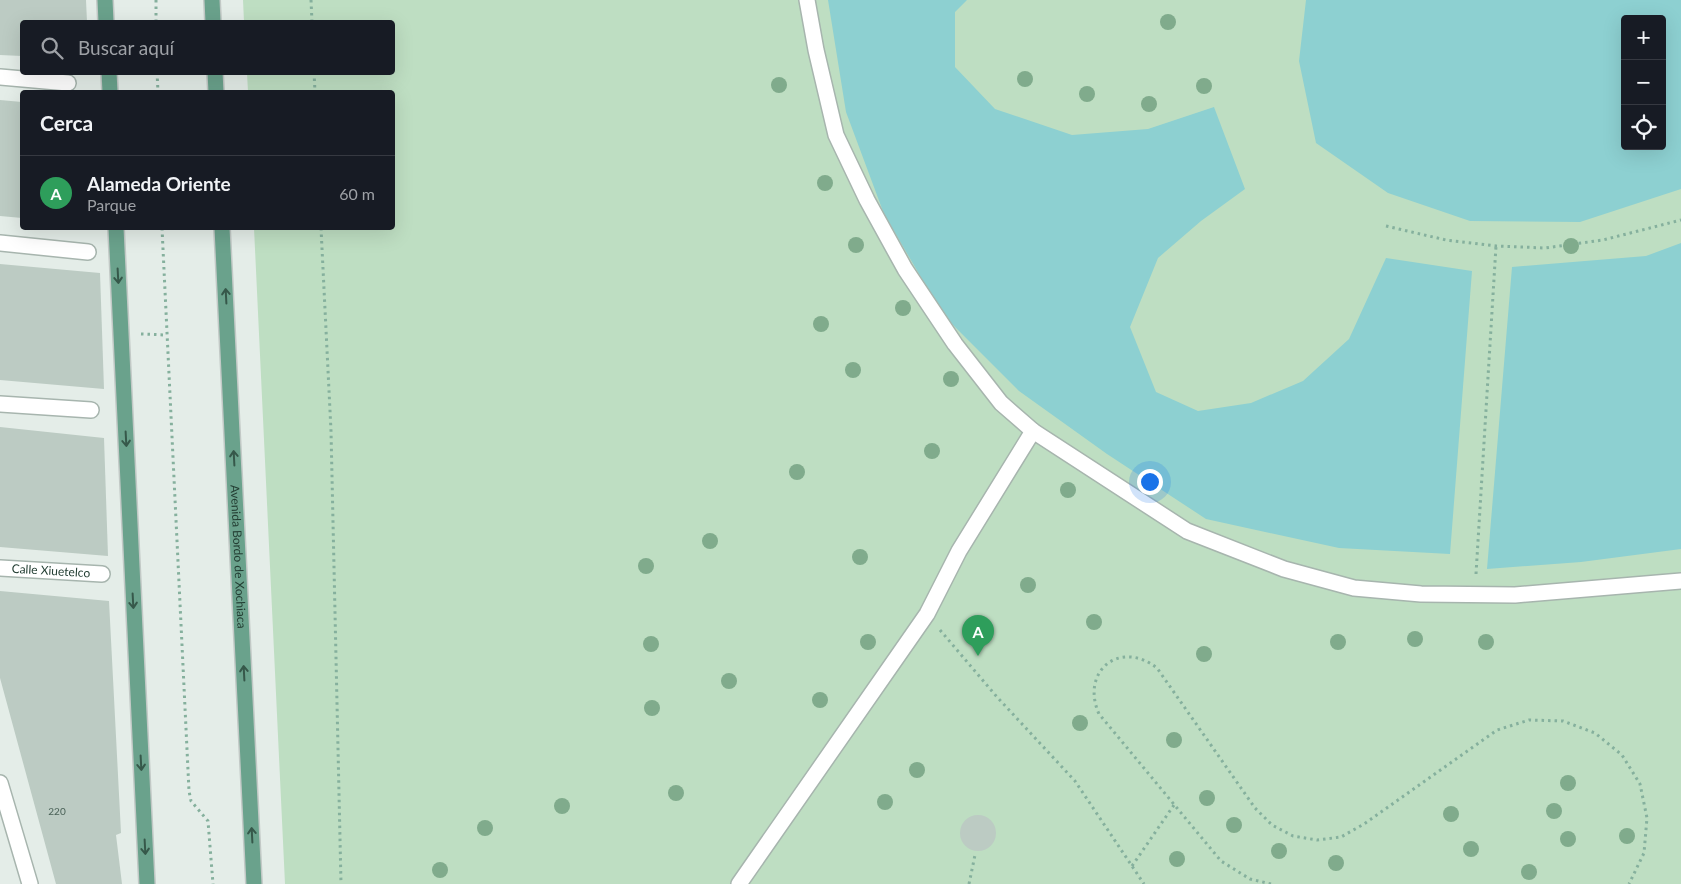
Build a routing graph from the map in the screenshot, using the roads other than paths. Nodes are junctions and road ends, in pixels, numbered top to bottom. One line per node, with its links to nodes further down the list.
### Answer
1 (105, 0): 4 (main road)
2 (212, 0): 5 (main road)
3 (807, 0): 18 (street)
4 (106, 20)
5 (213, 20)
6 (109, 75): 10 (main road)
7 (215, 75): 11 (main road)
8 (0, 77): 9 (street)
9 (68, 83)
10 (110, 90)
11 (216, 90)
12 (116, 230): 24 (main road, one-way to 24)
13 (222, 230): 25 (main road, Avenida Bordo de Xochiaca, one-way to 13)
14 (0, 243): 15 (street)
15 (88, 252)
16 (0, 404): 17 (street)
17 (91, 410)
18 (1033, 431): 21 (street); 26 (street)
19 (0, 568): 20 (street, Calle Xiuetelco)
20 (102, 574)
21 (1681, 581)
22 (0, 784): 23 (street)
23 (30, 884)
24 (147, 884)
25 (254, 884)
26 (739, 884)

